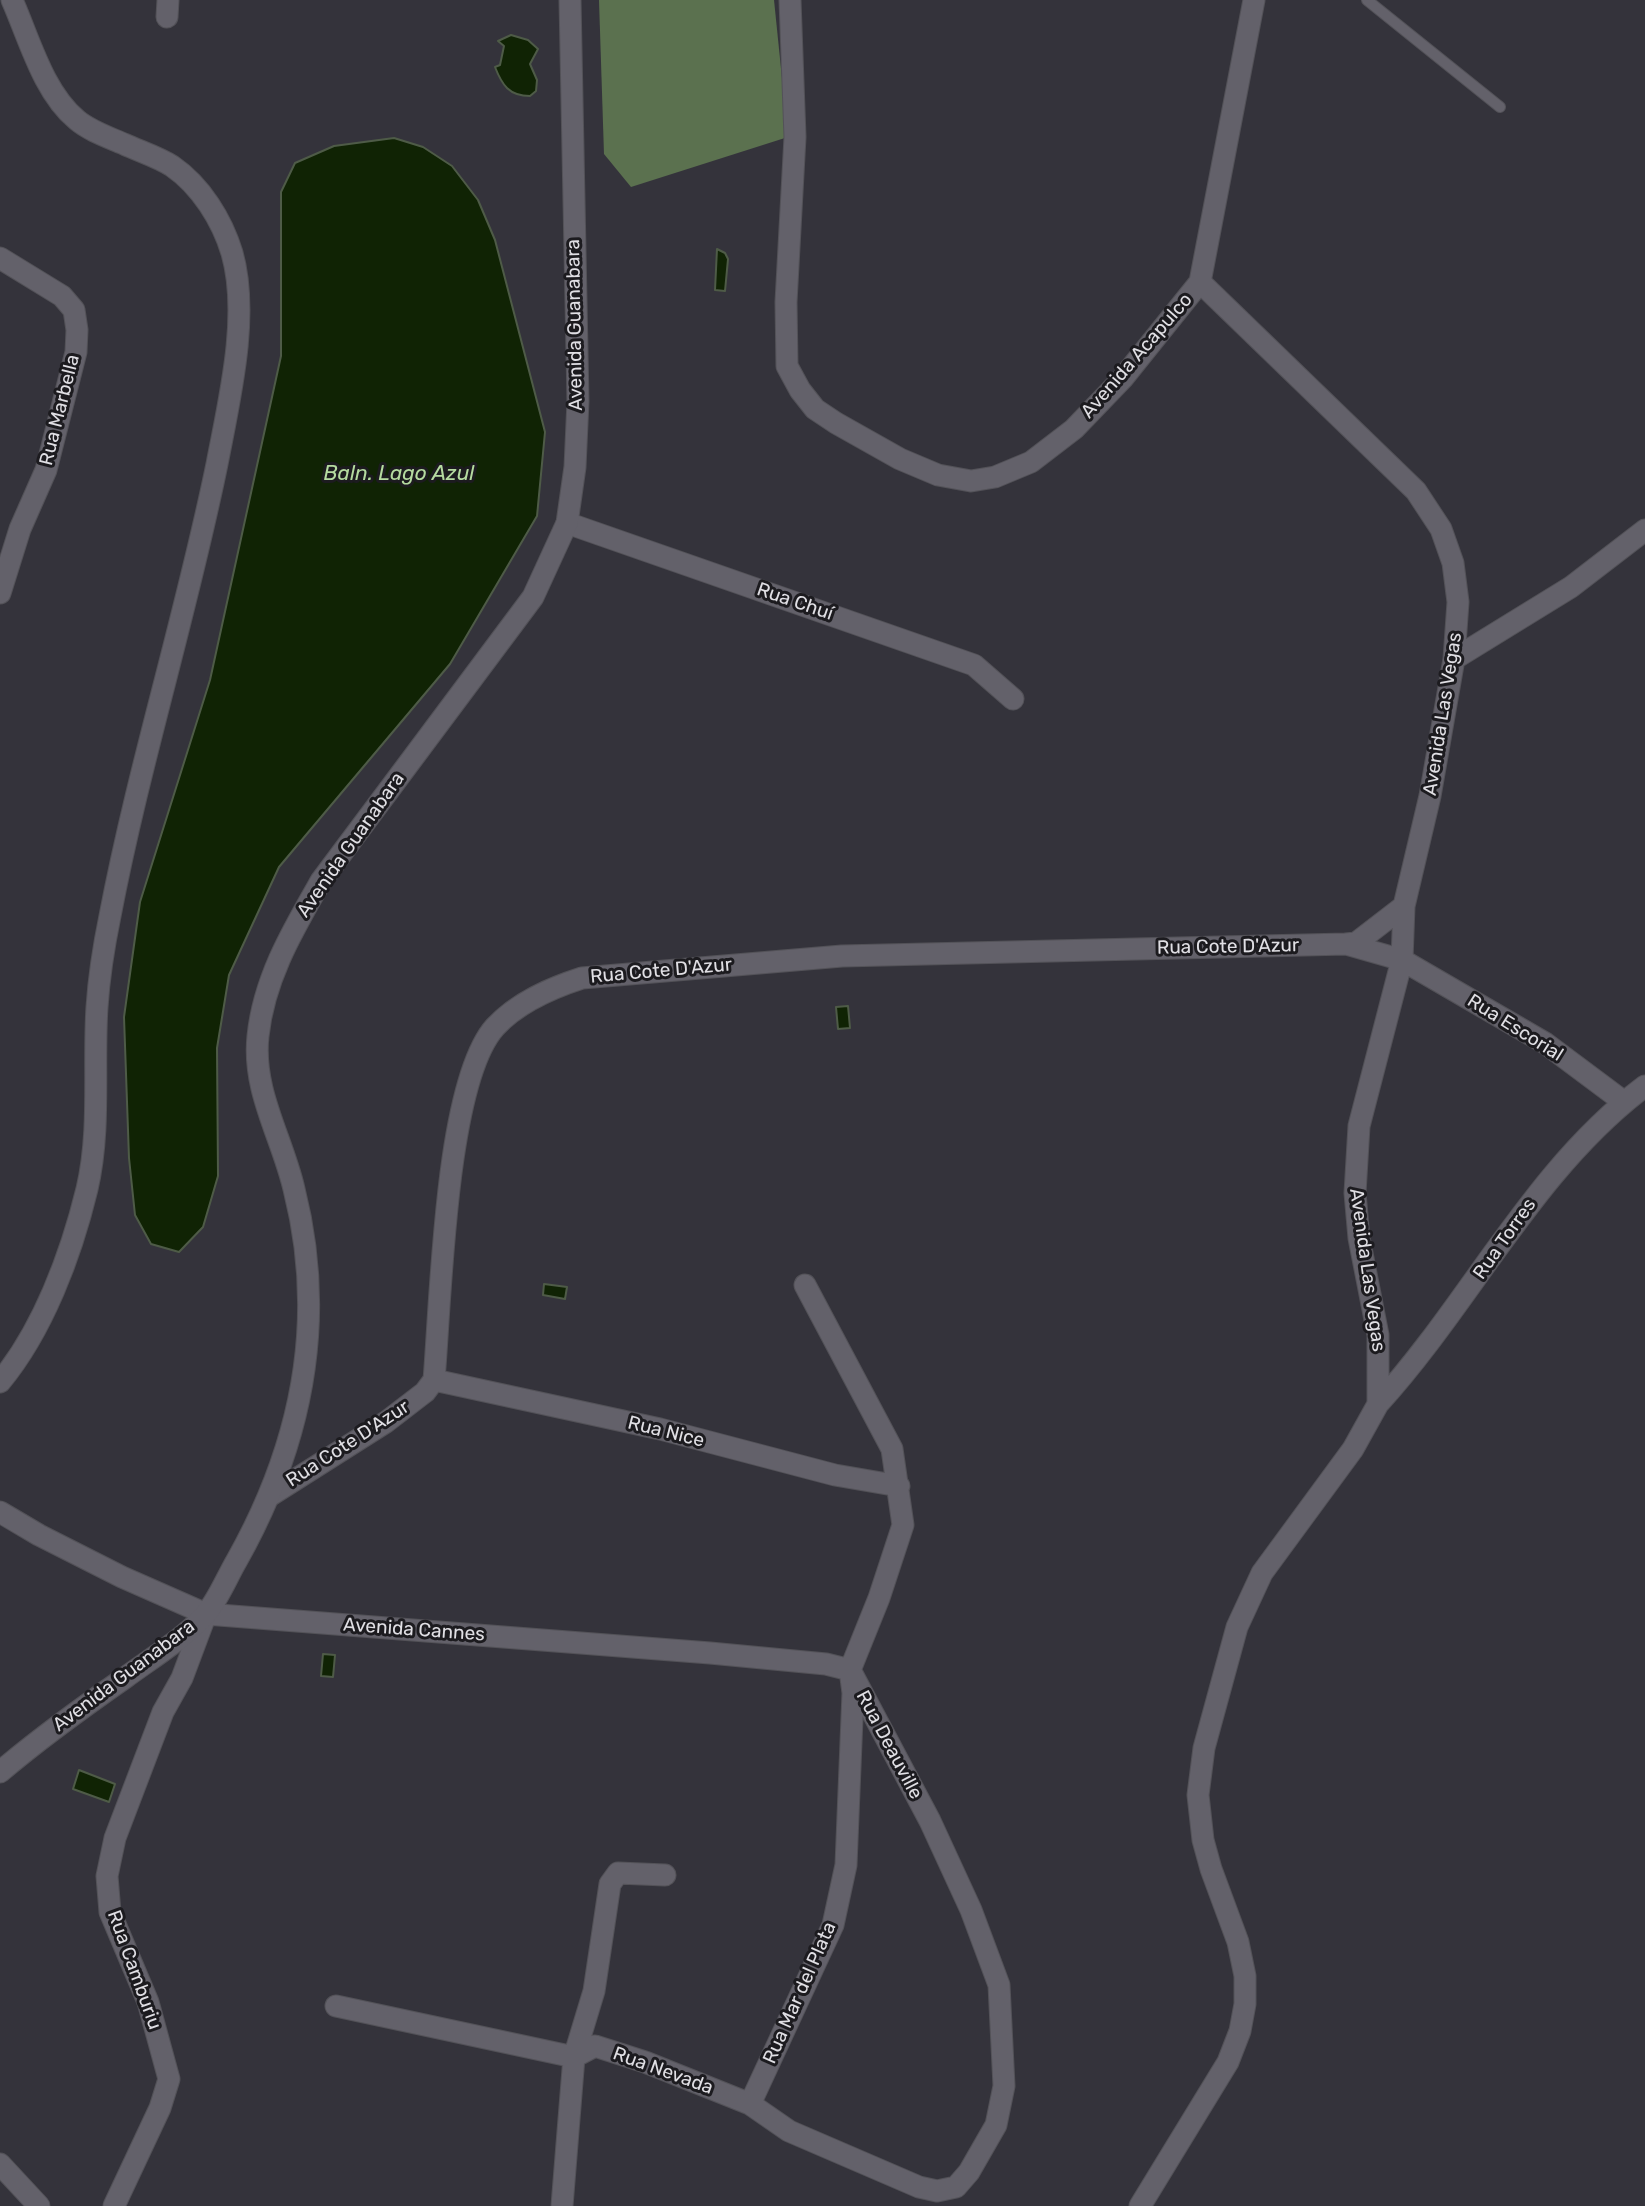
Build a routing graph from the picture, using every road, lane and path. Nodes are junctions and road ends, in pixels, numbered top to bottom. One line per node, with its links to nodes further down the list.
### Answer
1 (12, 0): 21 (street)
2 (570, 0): 9 (street, Avenida Guanabara)
3 (790, 0): 8 (street, Avenida Acapulco)
4 (1254, 0): 8 (street, Avenida Acapulco)
5 (1367, 0): 6 (lane)
6 (1500, 107)
7 (0, 258): 11 (street, Rua Marbella)
8 (1200, 282): 12 (street, Avenida Las Vegas)
9 (567, 523): 13 (street, Rua Chuí); 24 (street, Avenida Guanabara)
10 (1645, 530): 12 (street)
11 (0, 593)
12 (1454, 659): 14 (street, Avenida Las Vegas)
13 (1013, 699)
14 (1404, 906): 15 (street); 16 (street, Avenida Las Vegas)
15 (1346, 944): 16 (street, Rua Cote D'Azur); 20 (street, Rua Cote D'Azur)
16 (1402, 960): 18 (street, Rua Escorial); 22 (street, Avenida Las Vegas)
17 (1645, 1086): 18 (street, Rua Torres)
18 (1624, 1101): 22 (street, Rua Torres)
19 (804, 1285): 23 (street, Rua Deauville)
20 (434, 1380): 23 (street, Rua Nice); 24 (street, Rua Cote D'Azur)
21 (0, 1382)
22 (1378, 1405): 38 (street, Avenida Las Vegas)
23 (899, 1486): 27 (street, Rua Deauville)
24 (271, 1495): 26 (street, Avenida Guanabara)
25 (0, 1512): 26 (street, Avenida Cannes)
26 (206, 1614): 27 (street, Avenida Cannes); 28 (street, Avenida Guanabara); 36 (street, Rua Camburiu)
27 (850, 1670): 32 (street, Rua Mar del Plata); 34 (street, Rua Deauville)
28 (0, 1772)
29 (665, 1875): 31 (street)
30 (336, 2006): 31 (street, Rua Nevada)
31 (574, 2057): 32 (street, Rua Nevada); 37 (street)
32 (750, 2104): 34 (street, Rua Nevada)
33 (0, 2164): 35 (street)
34 (969, 2172)
35 (39, 2206)
36 (114, 2206)
37 (562, 2206)
38 (1140, 2206)

